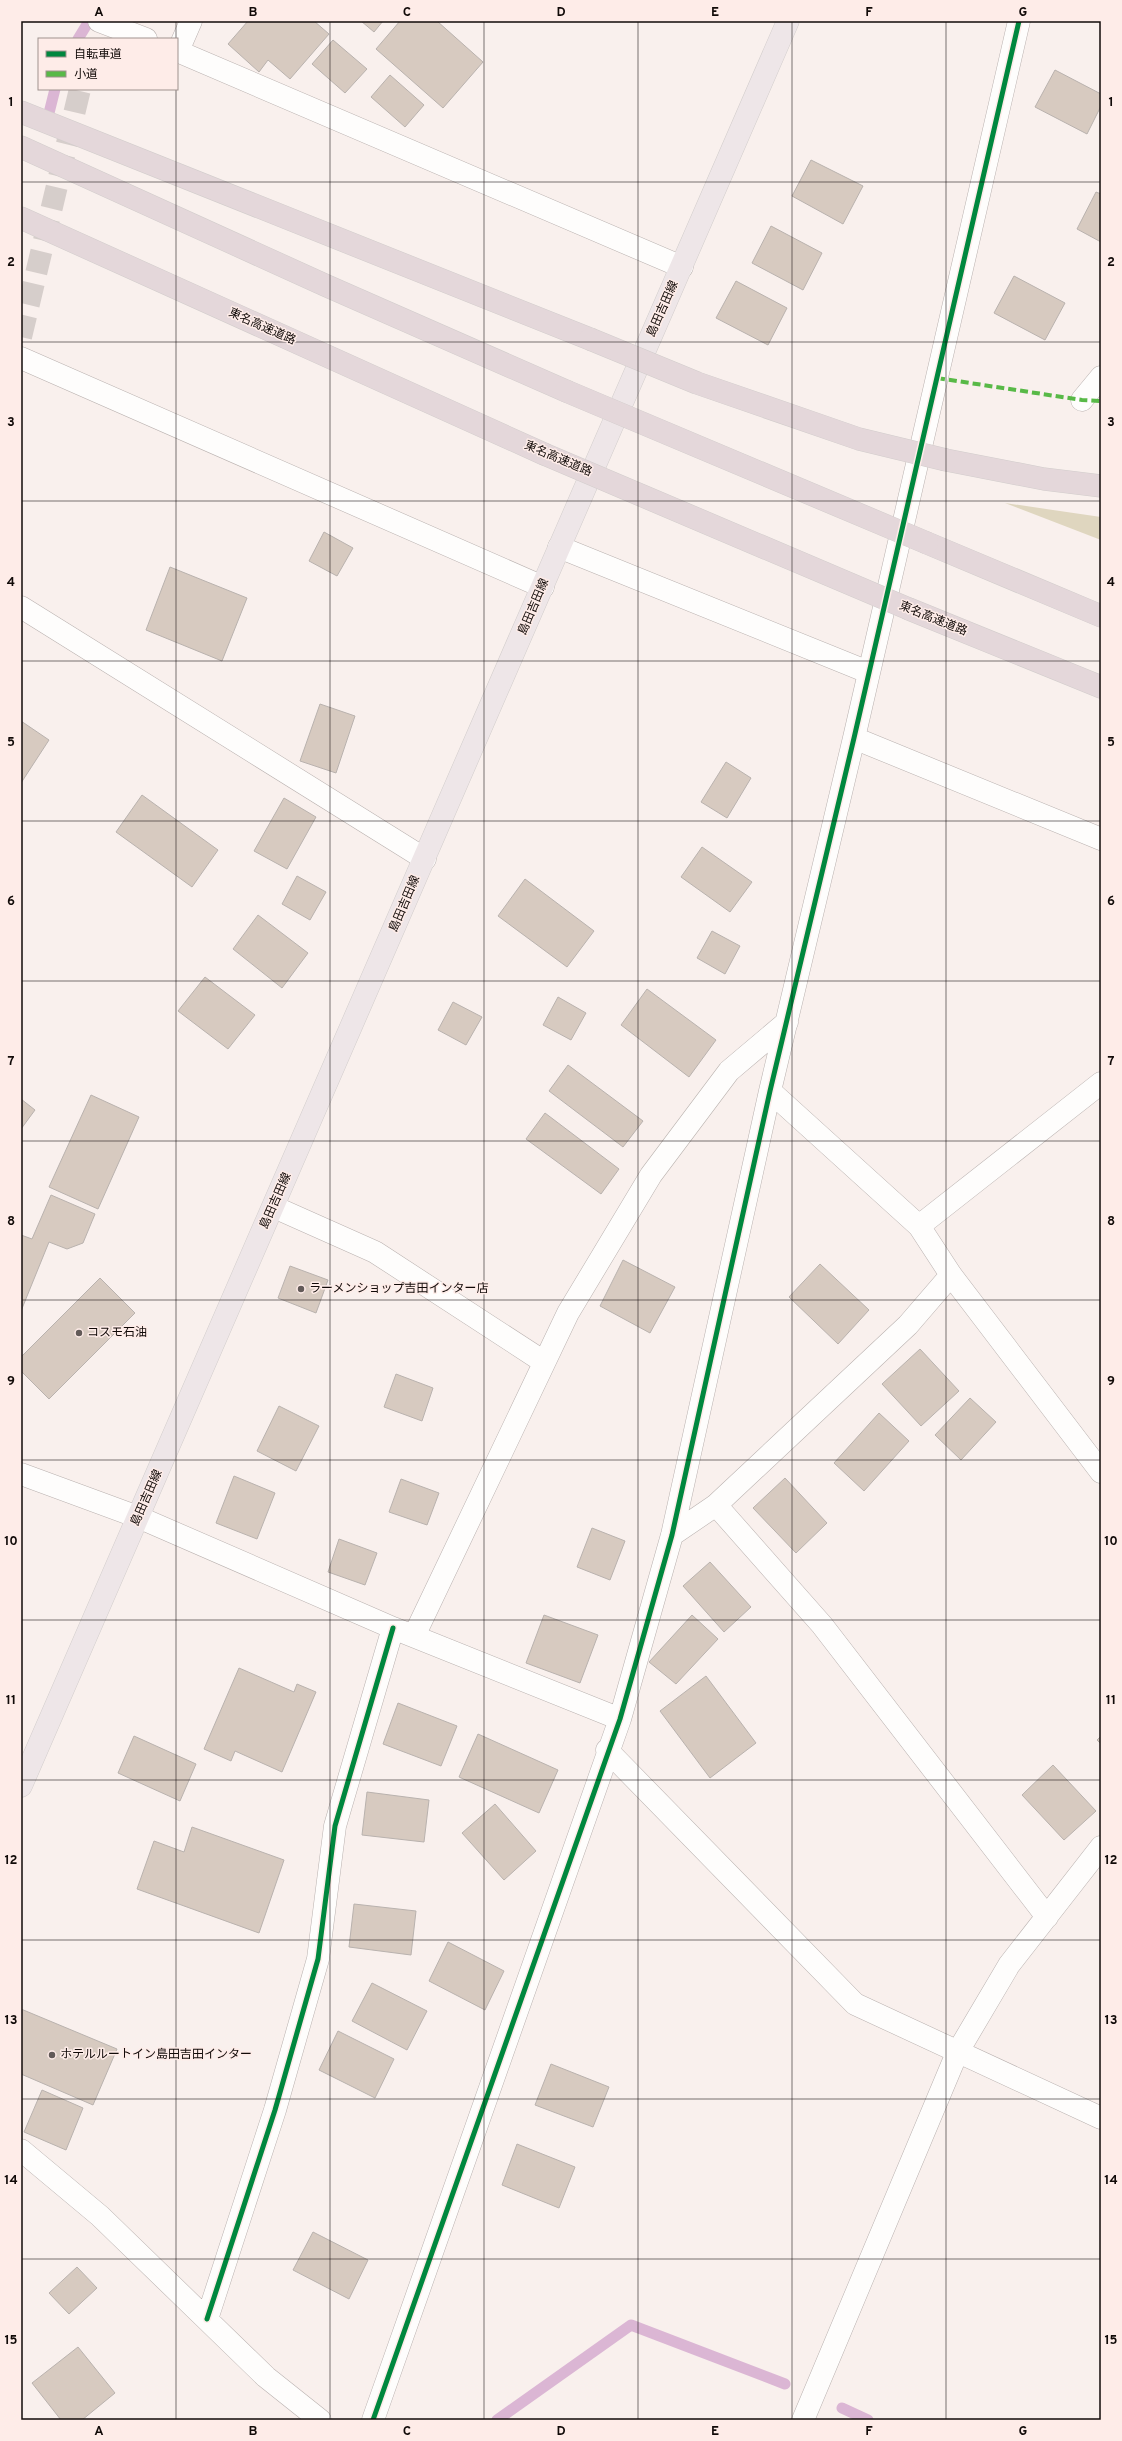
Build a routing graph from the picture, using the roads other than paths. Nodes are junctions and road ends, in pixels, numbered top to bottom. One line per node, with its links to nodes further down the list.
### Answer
1 (191, 21): 6 (street)
2 (788, 21): 11 (main road, 島田吉田線)
3 (1019, 21): 20 (street)
4 (105, 27): 5 (street)
5 (143, 38)
6 (178, 49)
7 (178, 51): 11 (street)
8 (21, 112): 15 (highway, bridge)
9 (21, 147): 19 (highway, bridge)
10 (21, 218): 21 (highway, 東名高速道路, bridge)
11 (682, 267): 16 (main road, 島田吉田線)
12 (21, 358): 17 (street)
13 (1101, 377): 14 (street)
14 (1082, 400)
15 (1101, 486)
16 (559, 547): 17 (main road, 島田吉田線); 20 (street)
17 (543, 587): 24 (main road, 島田吉田線)
18 (21, 607): 24 (street)
19 (1101, 616)
20 (868, 672): 22 (street)
21 (1101, 687)
22 (854, 738): 23 (street); 25 (street)
23 (1101, 839)
24 (425, 859): 28 (main road, 島田吉田線)
25 (787, 1022): 27 (street); 31 (street)
26 (1101, 1083): 29 (street)
27 (770, 1091): 29 (street); 36 (street)
28 (274, 1207): 31 (street); 35 (main road, 島田吉田線)
29 (919, 1226): 30 (street)
30 (951, 1275): 32 (street); 34 (street)
31 (544, 1362): 38 (street)
32 (1101, 1472)
33 (21, 1474): 35 (street)
34 (716, 1505): 36 (street); 43 (street)
35 (138, 1517): 37 (street); 41 (main road, 島田吉田線)
36 (672, 1535): 39 (street)
37 (394, 1628): 38 (street); 47 (street)
38 (414, 1636): 39 (street)
39 (620, 1719): 40 (street)
40 (607, 1750): 44 (street); 49 (street)
41 (21, 1786)
42 (1101, 1847): 43 (street)
43 (1047, 1917): 44 (street)
44 (957, 2053): 45 (street); 50 (street)
45 (1101, 2118)
46 (21, 2150): 47 (street)
47 (206, 2319): 48 (street)
48 (320, 2420)
49 (373, 2420)
50 (803, 2420)

